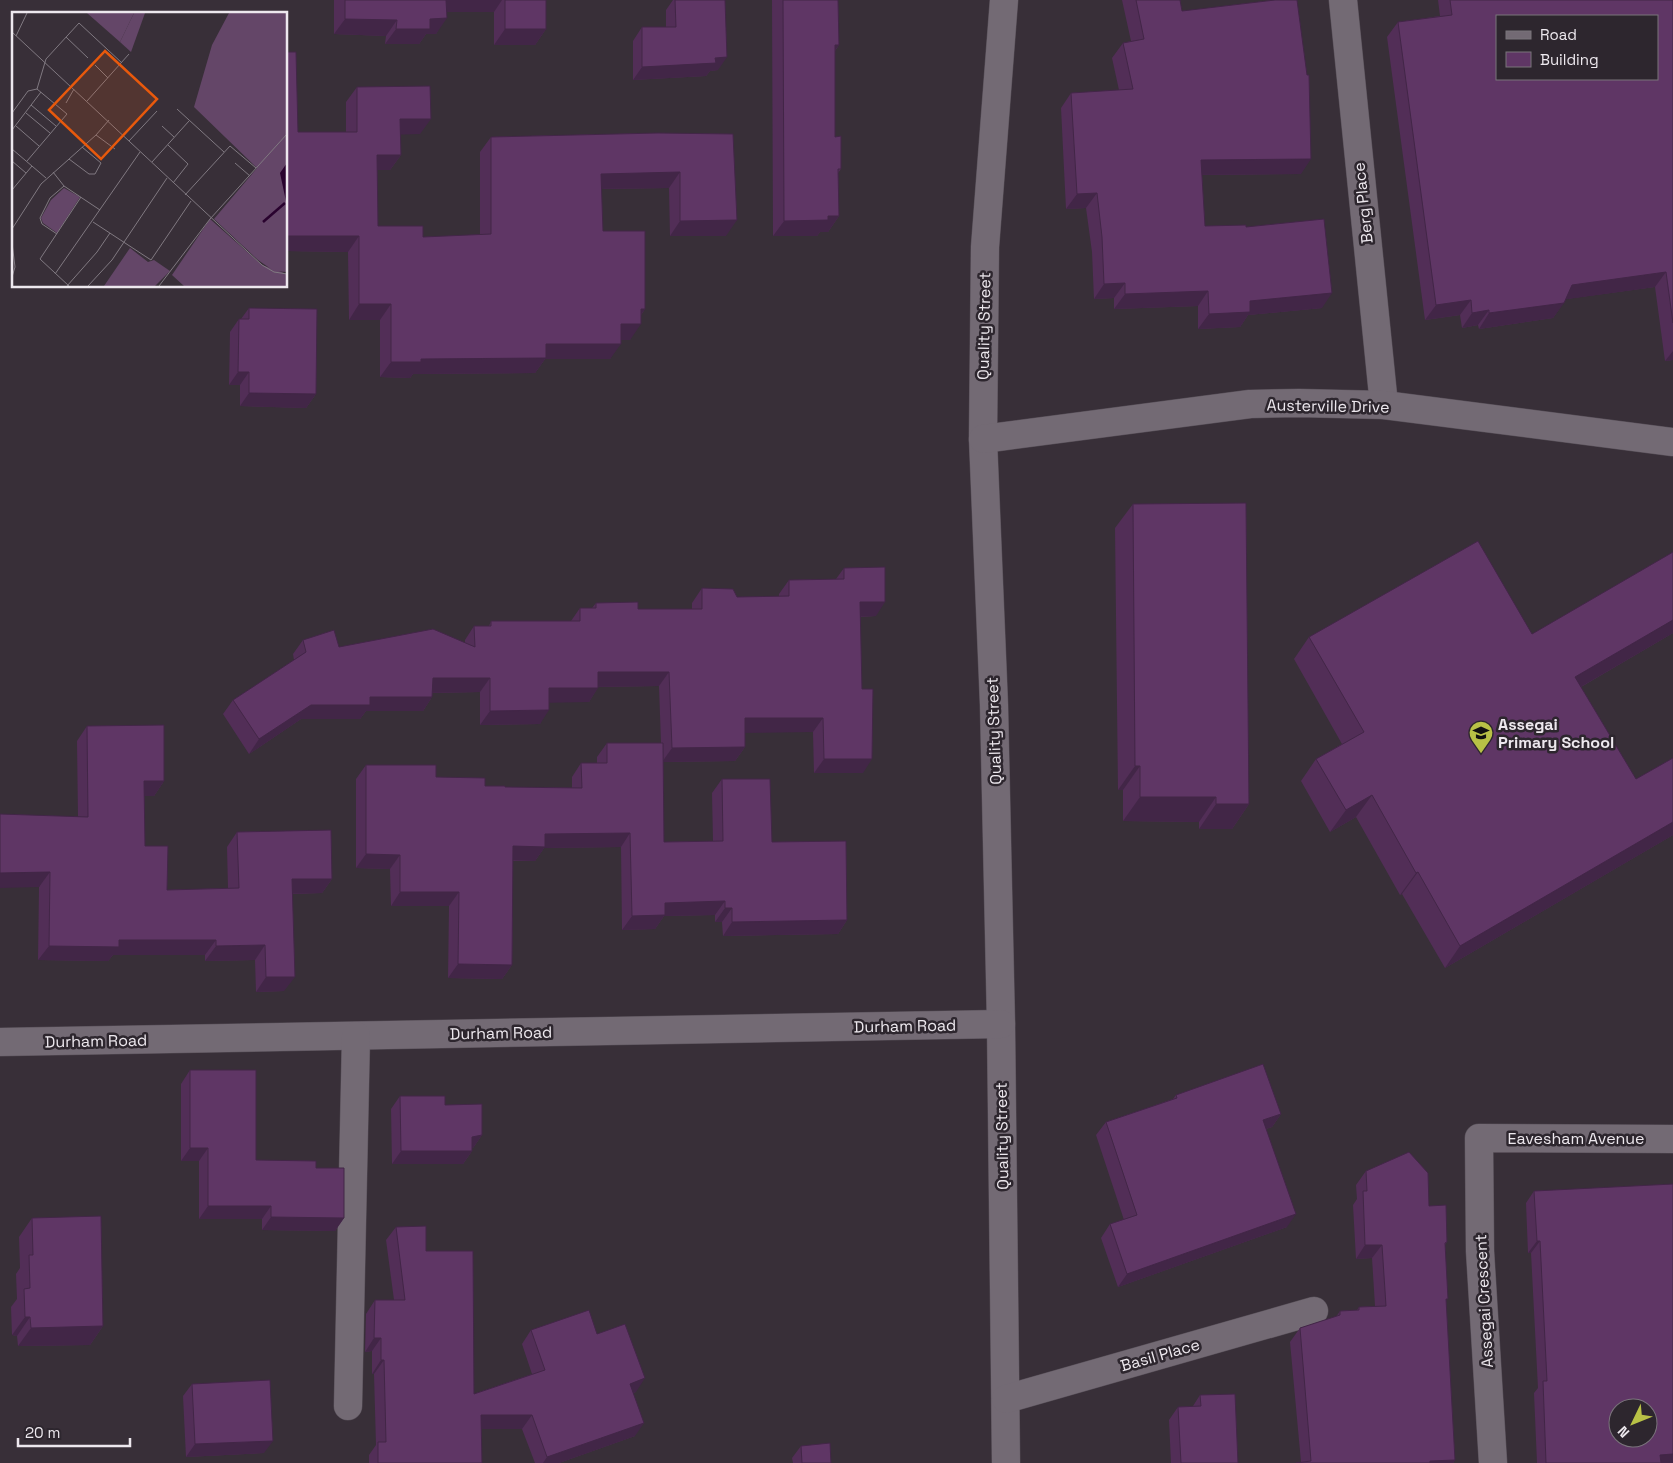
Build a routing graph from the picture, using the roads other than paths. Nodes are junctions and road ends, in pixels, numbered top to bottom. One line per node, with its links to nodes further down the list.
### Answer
1 (1004, 0): 4 (street, Quality Street)
2 (1343, 0): 3 (street, Berg Place)
3 (1384, 405): 4 (street, Austerville Drive); 5 (street, Austerville Drive)
4 (983, 439): 6 (street, Quality Street)
5 (1673, 442)
6 (1001, 1024): 7 (street, Durham Road); 12 (street, Quality Street)
7 (356, 1036): 8 (street, Durham Road); 13 (street)
8 (0, 1042)
9 (1479, 1138): 10 (street, Eavesham Avenue); 15 (street, Assegai Crescent)
10 (1673, 1139)
11 (1314, 1311): 12 (street, Basil Place)
12 (1006, 1399): 14 (street, Quality Street)
13 (348, 1406)
14 (1006, 1463)
15 (1493, 1463)

